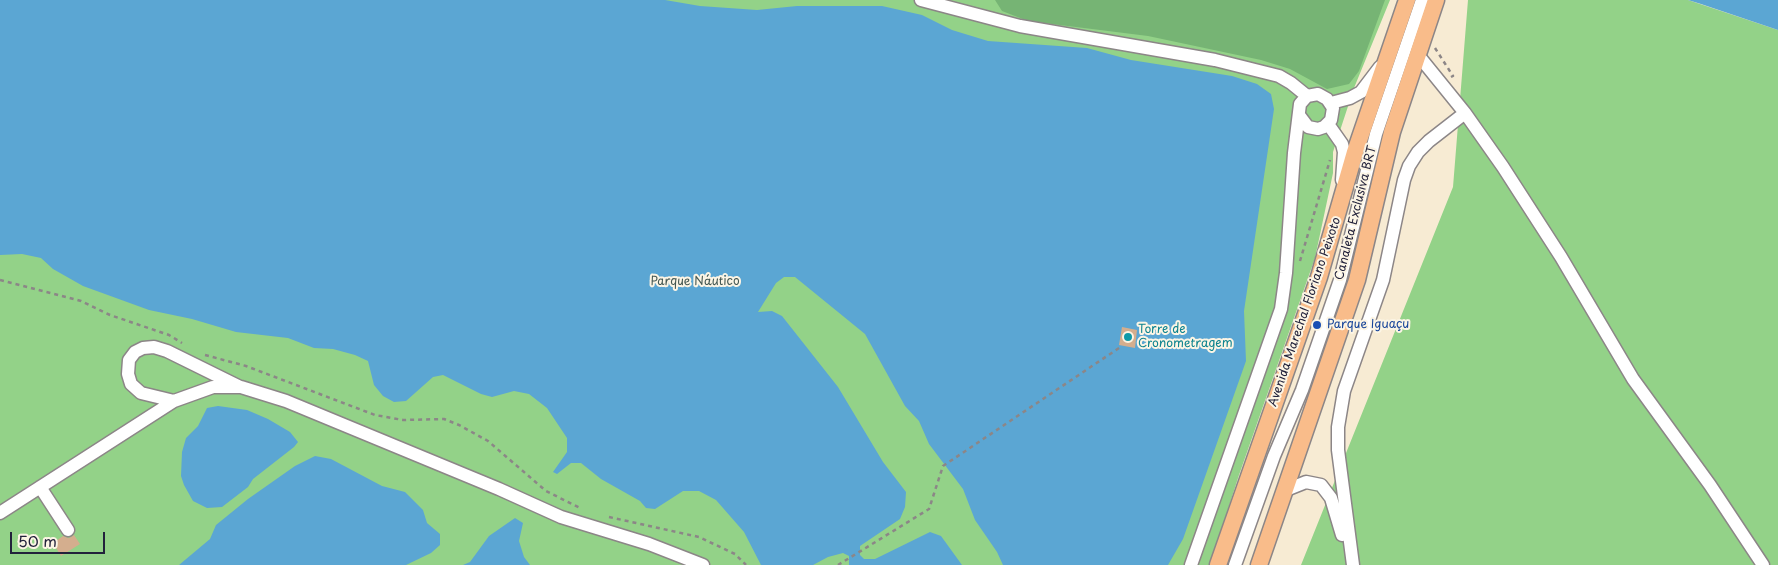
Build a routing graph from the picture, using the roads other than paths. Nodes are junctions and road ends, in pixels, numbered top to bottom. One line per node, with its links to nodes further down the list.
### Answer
1 (921, 0): 7 (street)
2 (1407, 0): 6 (main road, Avenida Marechal Floriano Peixoto)
3 (1422, 0): 22 (street, Canaleta Exclusiva BRT)
4 (1436, 0): 5 (main road)
5 (1418, 56): 9 (street); 16 (main road)
6 (1387, 57): 8 (street); 12 (main road, Avenida Marechal Floriano Peixoto)
7 (1307, 96): 8 (street); 10 (street)
8 (1331, 103): 11 (street)
9 (1465, 113): 24 (street); 25 (street)
10 (1299, 115): 11 (street); 20 (street)
11 (1328, 124): 12 (street)
12 (1337, 218): 21 (main road, Avenida Marechal Floriano Peixoto)
13 (241, 387): 14 (street); 14 (street); 19 (street)
14 (174, 401): 15 (street)
15 (40, 488): 17 (street); 18 (street)
16 (1286, 490): 23 (main road); 24 (street)
17 (0, 513)
18 (68, 530)
19 (702, 565)
20 (1191, 565)
21 (1218, 565)
22 (1235, 565)
23 (1259, 565)
24 (1352, 565)
25 (1763, 565)

